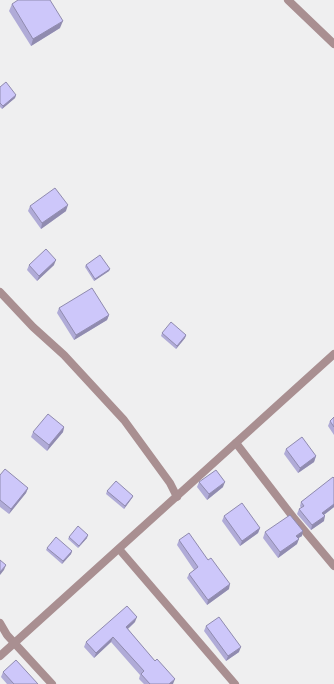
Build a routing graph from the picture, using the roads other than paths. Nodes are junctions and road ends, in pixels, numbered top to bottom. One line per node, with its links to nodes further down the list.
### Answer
1 (288, 0): 2 (street)
2 (334, 44)
3 (0, 292): 6 (street)
4 (334, 354): 5 (street)
5 (236, 443): 6 (street); 8 (street)
6 (177, 497): 7 (street)
7 (119, 549): 10 (street); 13 (street)
8 (334, 566)
9 (0, 623): 10 (street)
10 (15, 644): 11 (street); 12 (street)
11 (0, 656)
12 (52, 684)
13 (235, 684)

